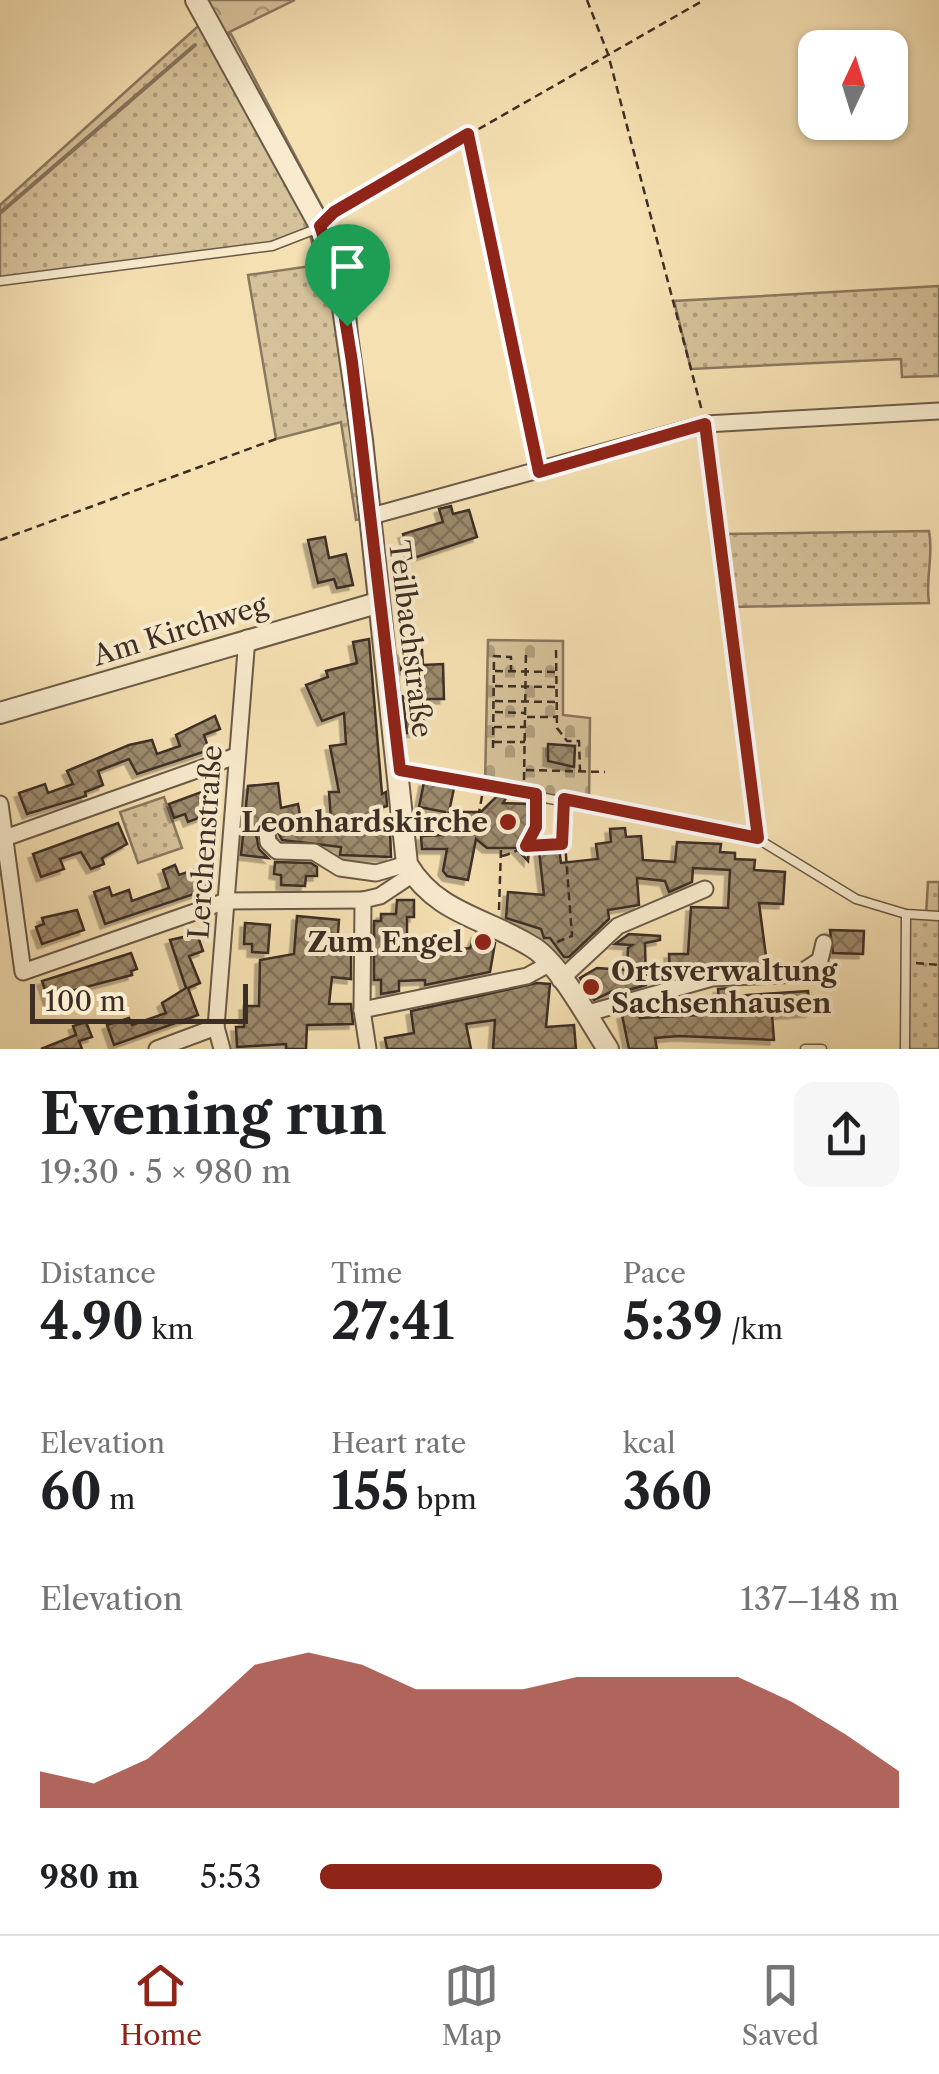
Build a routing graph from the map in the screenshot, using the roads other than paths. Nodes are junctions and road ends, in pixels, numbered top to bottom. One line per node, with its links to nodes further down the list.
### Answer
1 (196, 0): 2 (street, Teilbachstraße)
2 (320, 226): 3 (lane); 5 (street, Teilbachstraße)
3 (0, 281)
4 (939, 411): 5 (street)
5 (368, 517): 6 (street, Teilbachstraße)
6 (378, 603): 7 (street, Am Kirchweg); 10 (street, Teilbachstraße)
7 (247, 638): 8 (street, Am Kirchweg); 9 (street, Lerchenstraße)
8 (0, 713)
9 (236, 756): 13 (street); 16 (street, Lerchenstraße)
10 (400, 770): 14 (street, Teilbachstraße); 18 (lane)
11 (0, 804): 13 (street)
12 (267, 834): 14 (street)
13 (5, 838): 16 (street)
14 (410, 869): 17 (street); 21 (street)
15 (704, 889): 21 (street)
16 (226, 900): 17 (street); 24 (street, Lerchenstraße)
17 (364, 900): 22 (street)
18 (906, 914): 19 (lane); 31 (lane)
19 (939, 916)
20 (824, 943): 23 (street)
21 (549, 964): 22 (street); 23 (street)
22 (362, 1010): 27 (street)
23 (585, 1014): 28 (street)
24 (216, 1027): 25 (street); 26 (street, Lerchenstraße)
25 (157, 1049)
26 (222, 1049)
27 (368, 1049)
28 (608, 1049)
29 (805, 1049): 30 (lane)
30 (822, 1049)
31 (904, 1049)

